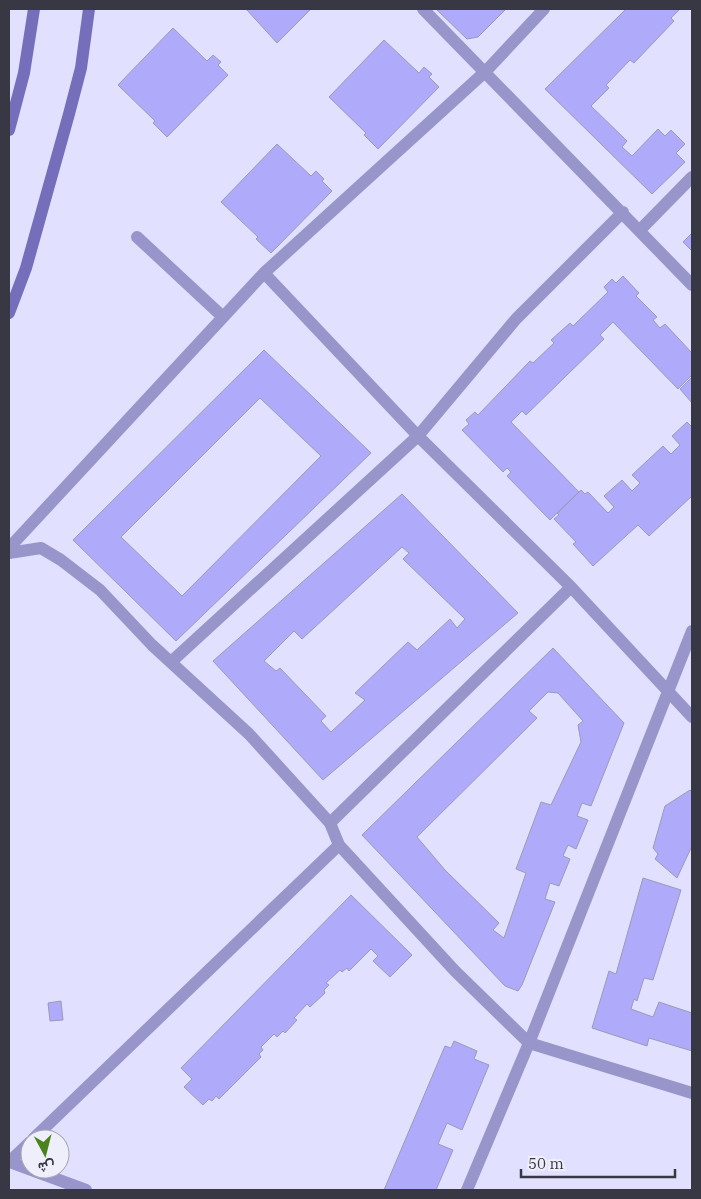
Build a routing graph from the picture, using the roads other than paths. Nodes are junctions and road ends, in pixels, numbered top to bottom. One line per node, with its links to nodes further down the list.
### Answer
1 (34, 9): 6 (main road)
2 (89, 9): 13 (main road)
3 (423, 9): 5 (street)
4 (544, 9): 5 (street)
5 (486, 71): 8 (street); 11 (street)
6 (9, 129)
7 (692, 177): 9 (street)
8 (623, 212): 9 (street); 15 (street)
9 (640, 230): 12 (street)
10 (137, 238): 14 (street)
11 (264, 273): 14 (street); 15 (street)
12 (692, 285)
13 (9, 313)
14 (223, 317): 16 (street)
15 (418, 436): 18 (street); 20 (street)
16 (9, 548)
17 (9, 553): 20 (street)
18 (570, 587): 21 (street); 23 (street)
19 (692, 631): 21 (street)
20 (171, 662): 23 (street)
21 (667, 692): 22 (street); 25 (street)
22 (692, 717)
23 (330, 823): 24 (street)
24 (339, 844): 25 (street); 27 (street)
25 (529, 1043): 26 (street); 31 (street)
26 (692, 1093)
27 (43, 1129)
28 (20, 1152): 29 (street)
29 (9, 1162): 30 (street)
30 (86, 1190)
31 (467, 1190)

